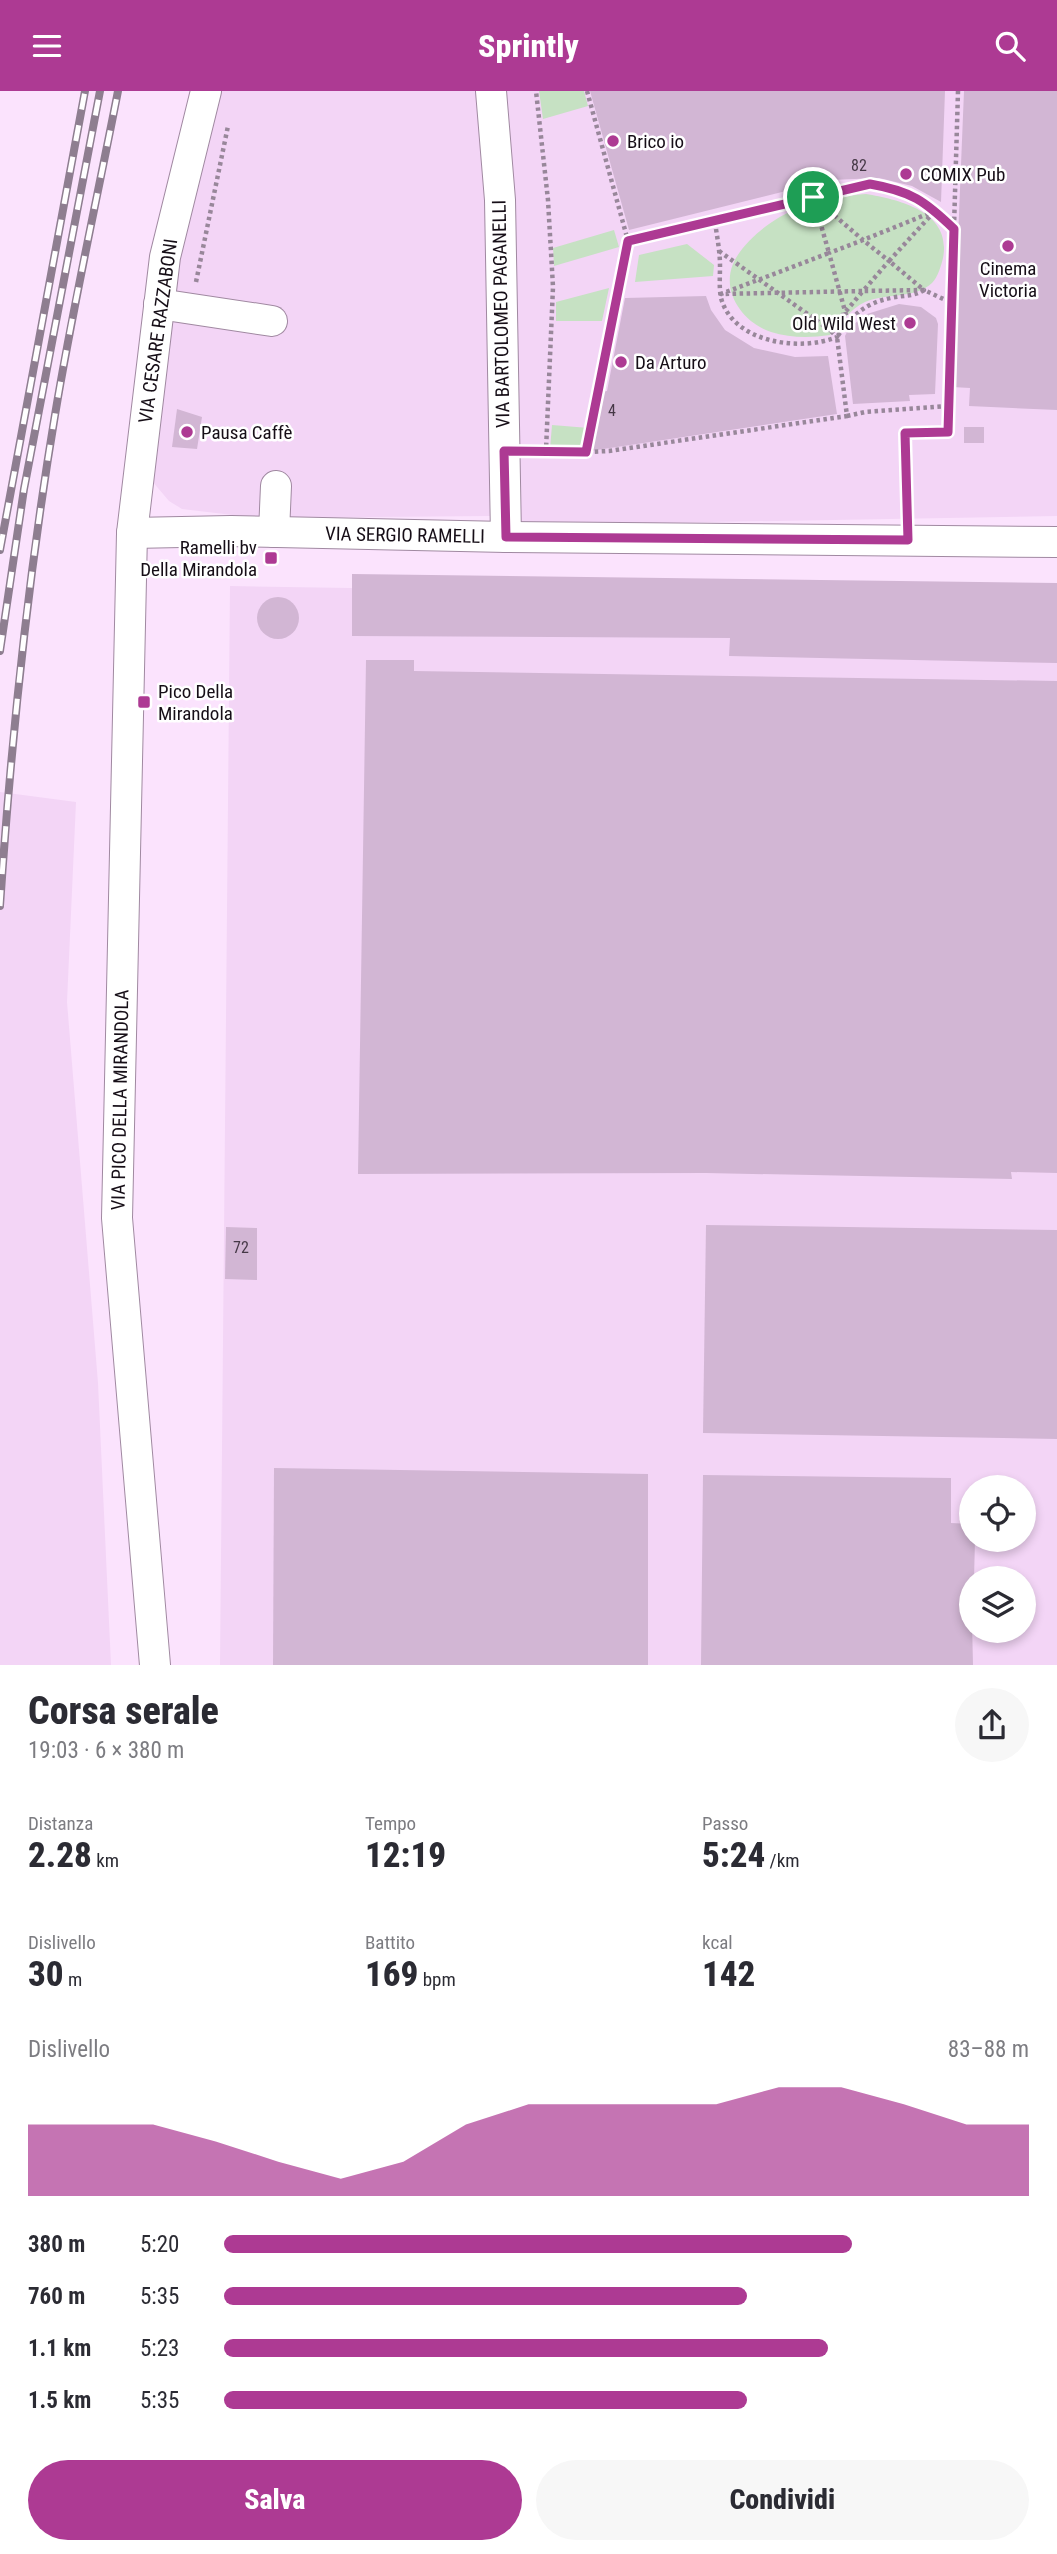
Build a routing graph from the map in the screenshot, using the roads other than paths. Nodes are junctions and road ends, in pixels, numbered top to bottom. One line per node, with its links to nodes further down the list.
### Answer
1 (206, 91): 3 (street, VIA CESARE RAZZABONI)
2 (491, 91): 8 (street, VIA BARTOLOMEO PAGANELLI)
3 (159, 304): 4 (street); 7 (street, VIA CESARE RAZZABONI)
4 (272, 321)
5 (276, 486): 6 (street)
6 (274, 532): 7 (street, VIA SERGIO RAMELLI); 8 (street, VIA SERGIO RAMELLI)
7 (132, 533): 10 (street, VIA PICO DELLA MIRANDOLA)
8 (506, 537): 9 (street, VIA SERGIO RAMELLI)
9 (1057, 542)
10 (155, 1665)

